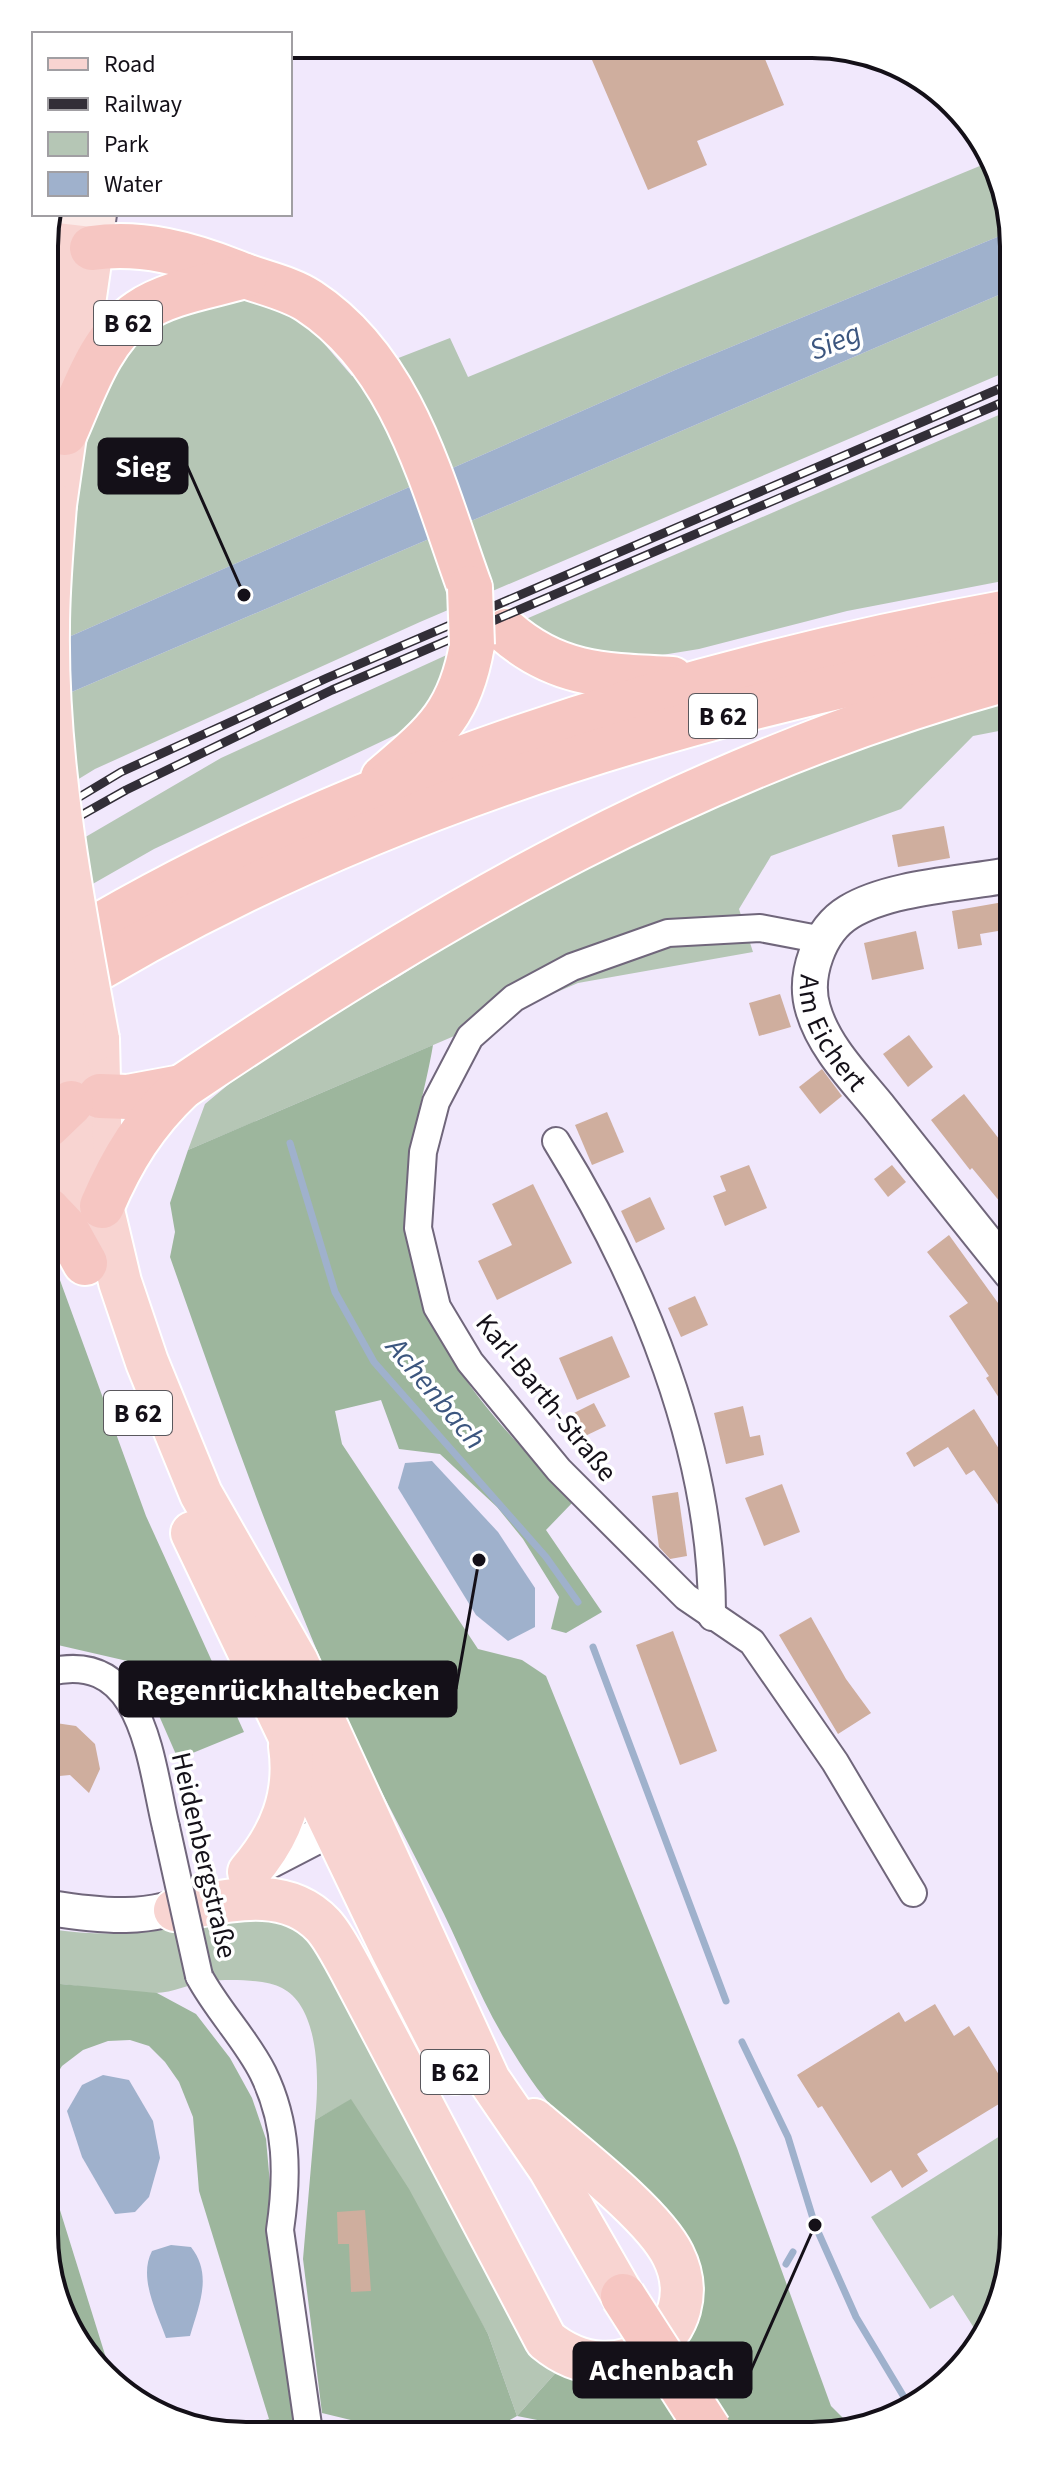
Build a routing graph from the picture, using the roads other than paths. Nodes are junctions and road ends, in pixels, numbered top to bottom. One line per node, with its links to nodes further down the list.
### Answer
1 (77, 230): 2 (highway, B 62); 3 (main road); 4 (main road, B 62)
2 (245, 276): 4 (highway, B 62); 7 (highway, B 62)
3 (58, 277)
4 (65, 433): 5 (main road, B 62, bridge)
5 (58, 483)
6 (1000, 614): 10 (highway, B 62)
7 (489, 638): 10 (highway, B 62); 12 (highway, B 62)
8 (1000, 653): 17 (highway, B 62)
9 (1000, 680): 19 (highway, B 62)
10 (702, 681): 12 (highway, B 62)
11 (58, 779): 18 (main road, B 62, bridge)
12 (352, 803): 15 (highway, B 62)
13 (1000, 877): 14 (street, Am Eichert)
14 (823, 940): 24 (street, Am Eichert); 26 (street, Karl-Barth-Straße)
15 (58, 950)
16 (58, 964): 18 (main road, B 62, bridge)
17 (58, 994)
18 (83, 1047): 20 (main road, B 62)
19 (182, 1087): 20 (highway, B 62); 22 (highway, B 62)
20 (73, 1109): 22 (main road, B 62); 25 (main road, B 62)
21 (556, 1141): 26 (street)
22 (102, 1206): 29 (main road, B 62)
23 (58, 1221): 25 (highway, B 62)
24 (1000, 1259)
25 (85, 1263): 28 (main road, B 62)
26 (712, 1617): 31 (street, Karl-Barth-Straße)
27 (58, 1670): 37 (street, Heidenbergstraße, bridge)
28 (286, 1725): 29 (main road, B 62); 30 (main road)
29 (349, 1820): 30 (street); 34 (main road, B 62); 35 (main road, B 62)
30 (249, 1872): 33 (street); 34 (main road)
31 (913, 1893)
32 (58, 1909): 33 (street)
33 (175, 1910): 35 (main road)
34 (392, 1950): 36 (main road, B 62)
35 (489, 2080): 36 (main road, B 62)
36 (612, 2302): 38 (highway, B 62); 39 (highway, B 62, bridge)
37 (308, 2422)
38 (675, 2422)
39 (703, 2422)

